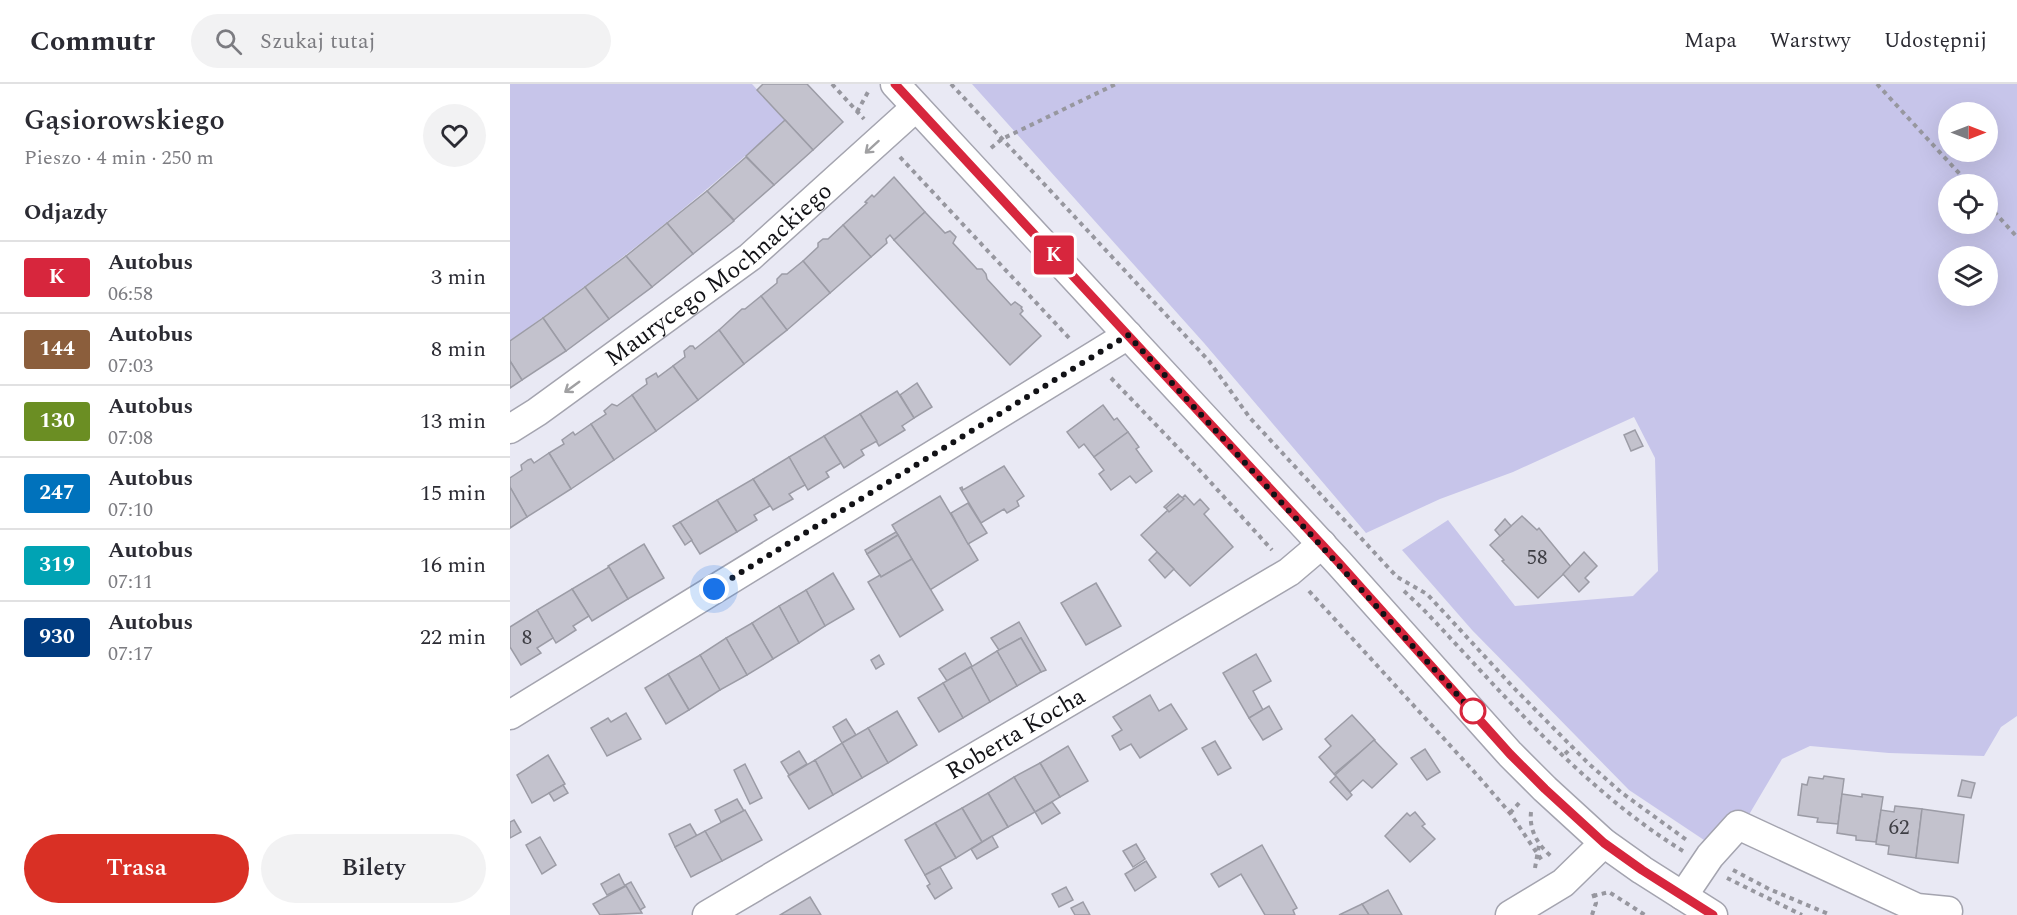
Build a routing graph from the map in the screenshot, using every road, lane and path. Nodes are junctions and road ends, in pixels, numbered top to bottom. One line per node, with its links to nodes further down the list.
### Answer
1 (832, 84): 8 (path)
2 (873, 84): 8 (path)
3 (895, 84): 7 (street)
4 (951, 84): 10 (path)
5 (1116, 84): 10 (path)
6 (1877, 84): 13 (path)
7 (915, 108): 16 (street); 19 (street, Maurycego Mochnackiego, one-way to 19)
8 (857, 112): 9 (path)
9 (867, 123)
10 (1002, 140): 11 (path); 25 (path)
11 (997, 144)
12 (905, 163): 17 (path)
13 (1960, 174)
14 (1998, 216): 15 (path)
15 (2017, 237)
16 (1128, 335): 20 (street); 24 (street)
17 (1078, 347)
18 (1105, 372): 21 (path)
19 (510, 429)
20 (1322, 544): 29 (street); 39 (street, Roberta Kocha)
21 (1276, 556)
22 (1304, 586): 28 (path)
23 (1401, 589): 31 (path)
24 (510, 715)
25 (1572, 747): 26 (path); 30 (path)
26 (1565, 754)
27 (1525, 797): 28 (path)
28 (1510, 813): 32 (path)
29 (1604, 843): 37 (street); 40 (street)
30 (1693, 844)
31 (1686, 853)
32 (1545, 865)
33 (1728, 867): 45 (path)
34 (1719, 874): 44 (path)
35 (1592, 889): 36 (path)
36 (1593, 896): 41 (path); 42 (path)
37 (1683, 896): 38 (street); 43 (street)
38 (1948, 911)
39 (707, 915)
40 (1510, 915)
41 (1592, 915)
42 (1645, 915)
43 (1713, 915)
44 (1802, 915)
45 (1831, 915)

